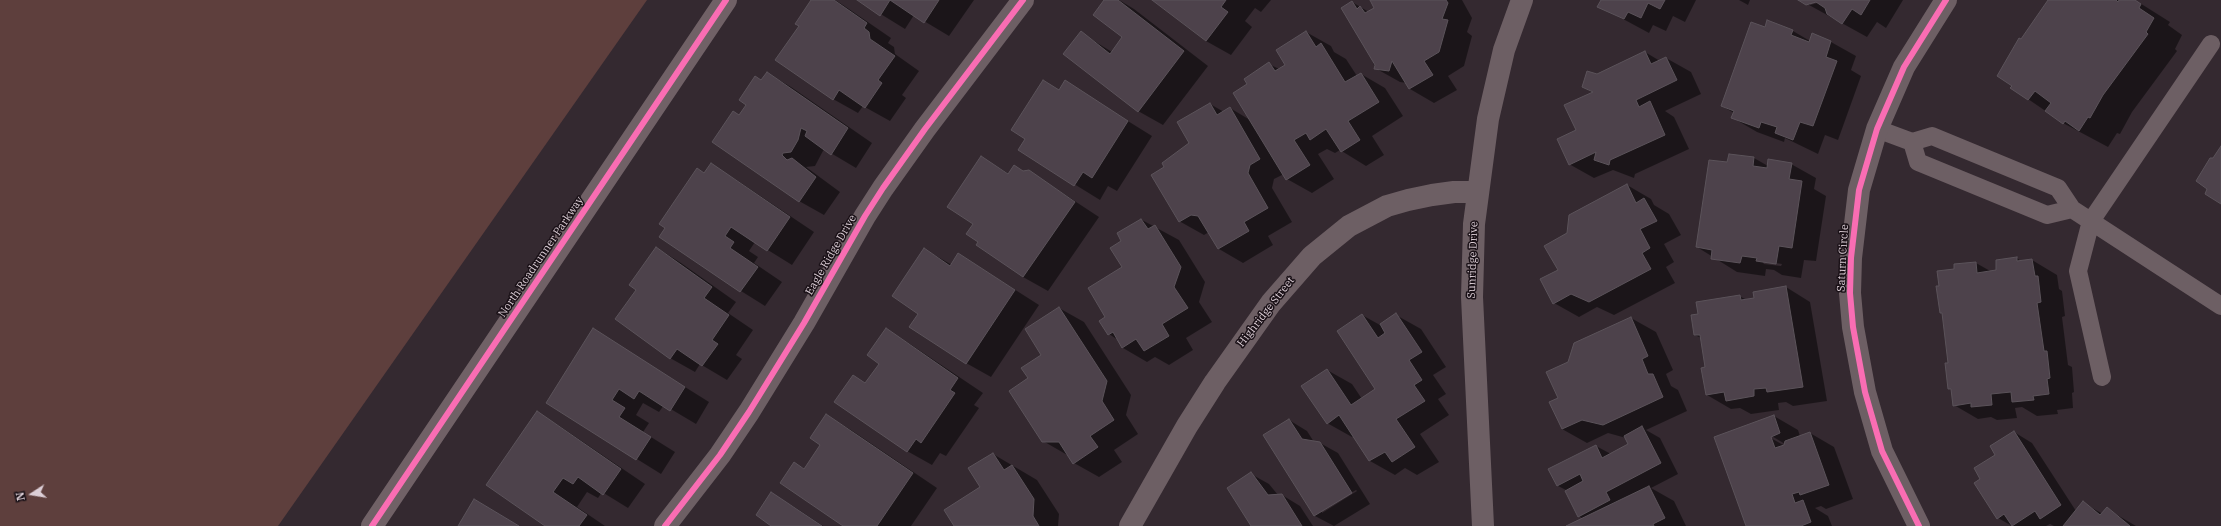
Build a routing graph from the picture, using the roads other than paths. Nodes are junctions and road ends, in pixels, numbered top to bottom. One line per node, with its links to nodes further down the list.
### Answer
1 (726, 0): 15 (street, North Roadrunner Parkway)
2 (1022, 0): 16 (street, Eagle Ridge Drive)
3 (1522, 0): 10 (street, Sunridge Drive)
4 (1946, 0): 6 (street, Saturn Circle)
5 (2211, 44): 12 (lane)
6 (1877, 129): 7 (lane); 19 (street, Saturn Circle)
7 (1912, 142): 8 (lane); 9 (lane)
8 (1980, 155): 9 (lane); 11 (lane)
9 (1968, 182): 11 (lane)
10 (1477, 192): 17 (street, Highridge Street); 18 (street, Sunridge Drive)
11 (2072, 209): 12 (lane)
12 (2091, 220): 13 (lane); 14 (lane)
13 (2221, 306)
14 (2102, 377)
15 (372, 526)
16 (665, 526)
17 (1130, 526)
18 (1483, 526)
19 (1920, 526)

